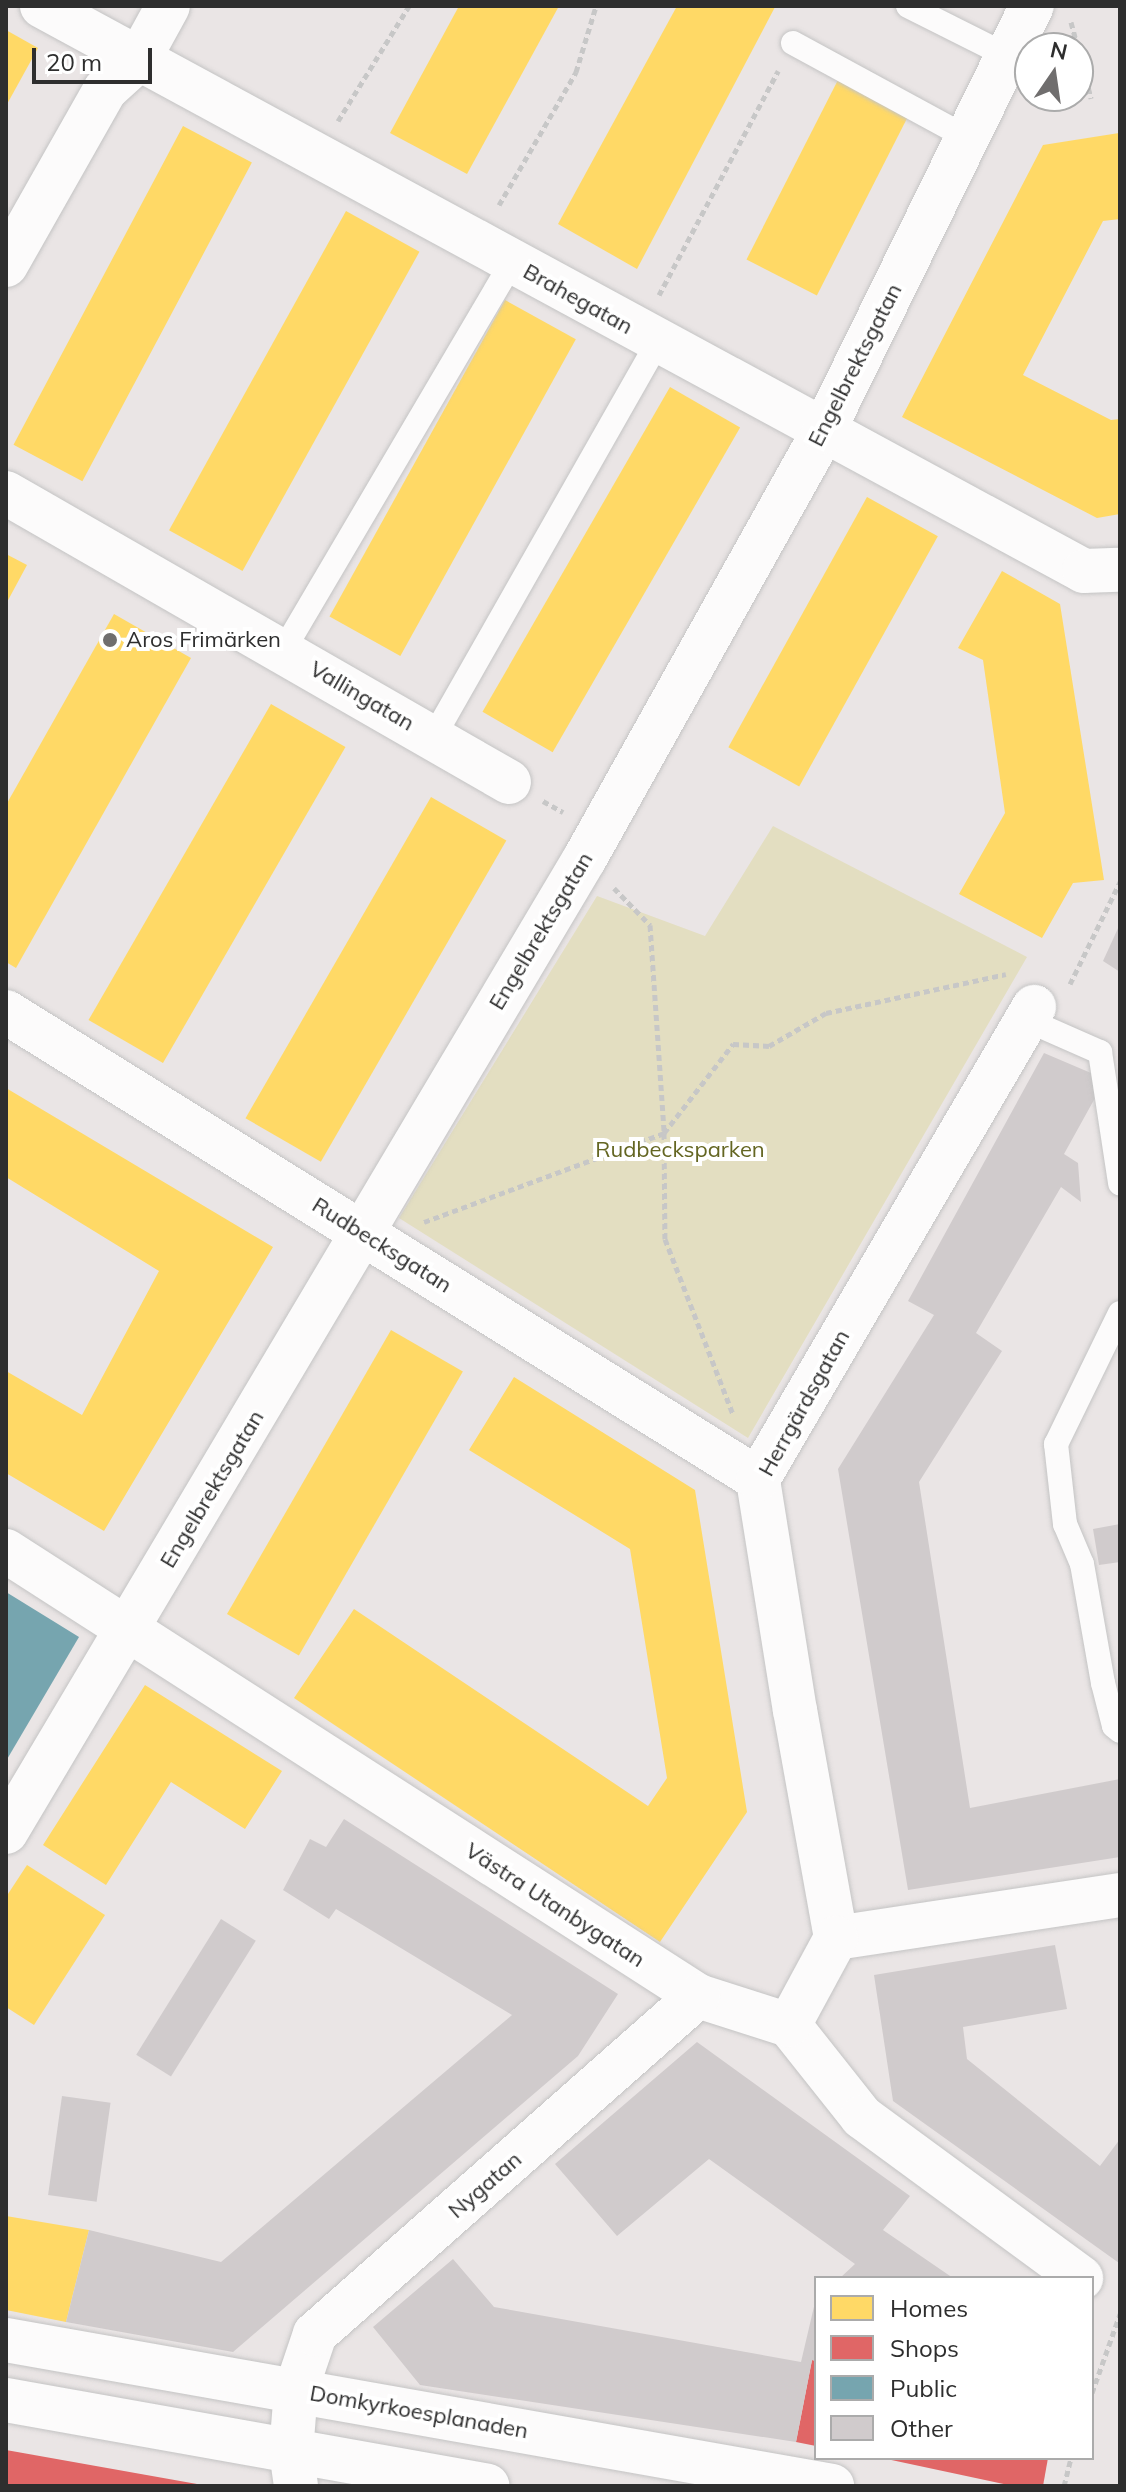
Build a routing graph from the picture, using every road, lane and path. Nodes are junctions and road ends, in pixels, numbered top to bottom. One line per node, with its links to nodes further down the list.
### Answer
1 (42, 6): 9 (street, Brahegatan)
2 (168, 6): 9 (street)
3 (409, 6): 11 (path)
4 (596, 6): 12 (path)
5 (908, 6): 8 (lane)
6 (1032, 6): 8 (street, Engelbrektsgatan)
7 (793, 43): 10 (lane); 14 (path)
8 (1008, 56): 10 (street, Engelbrektsgatan)
9 (139, 59): 11 (street, Brahegatan); 13 (street)
10 (968, 138): 15 (street, Engelbrektsgatan)
11 (316, 155): 12 (street, Brahegatan)
12 (495, 253): 14 (street, Brahegatan); 18 (lane)
13 (6, 265)
14 (649, 337): 15 (street, Brahegatan); 19 (lane)
15 (823, 432): 17 (street, Brahegatan); 21 (street, Engelbrektsgatan)
16 (6, 493): 18 (street, Vallingatan)
17 (1120, 570)
18 (283, 651): 19 (street, Vallingatan)
19 (433, 738): 20 (street, Vallingatan)
20 (509, 782)
21 (585, 858): 25 (path); 27 (street, Engelbrektsgatan)
22 (1120, 882): 24 (path)
23 (6, 1012): 27 (street, Rudbecksgatan)
24 (1030, 1014): 25 (path); 26 (lane); 29 (street, Herrgärdsgatan)
25 (664, 1133): 27 (path); 29 (path)
26 (1120, 1183)
27 (364, 1234): 29 (street, Rudbecksgatan); 31 (street, Engelbrektsgatan)
28 (1120, 1313): 32 (lane)
29 (758, 1479): 35 (street, Herrgärdsgatan)
30 (6, 1551): 31 (street, Västra Utanbygatan)
31 (129, 1627): 33 (street, Engelbrektsgatan); 36 (street, Västra Utanbygatan)
32 (1120, 1731)
33 (6, 1832)
34 (1120, 1895): 35 (street)
35 (836, 1938): 37 (street)
36 (698, 1996): 37 (street, Västra Utanbygatan); 42 (street, Nygatan)
37 (789, 2025): 38 (street)
38 (1076, 2276)
39 (1098, 2292): 41 (path)
40 (6, 2340): 42 (street, Domkyrkoesplanaden)
41 (1094, 2359)
42 (296, 2390): 45 (street, Nygatan); 47 (street, Domkyrkoesplanaden)
43 (6, 2400): 45 (street)
44 (1070, 2460): 48 (path)
45 (293, 2469): 46 (street)
46 (487, 2486)
47 (832, 2486)
48 (1064, 2486)

